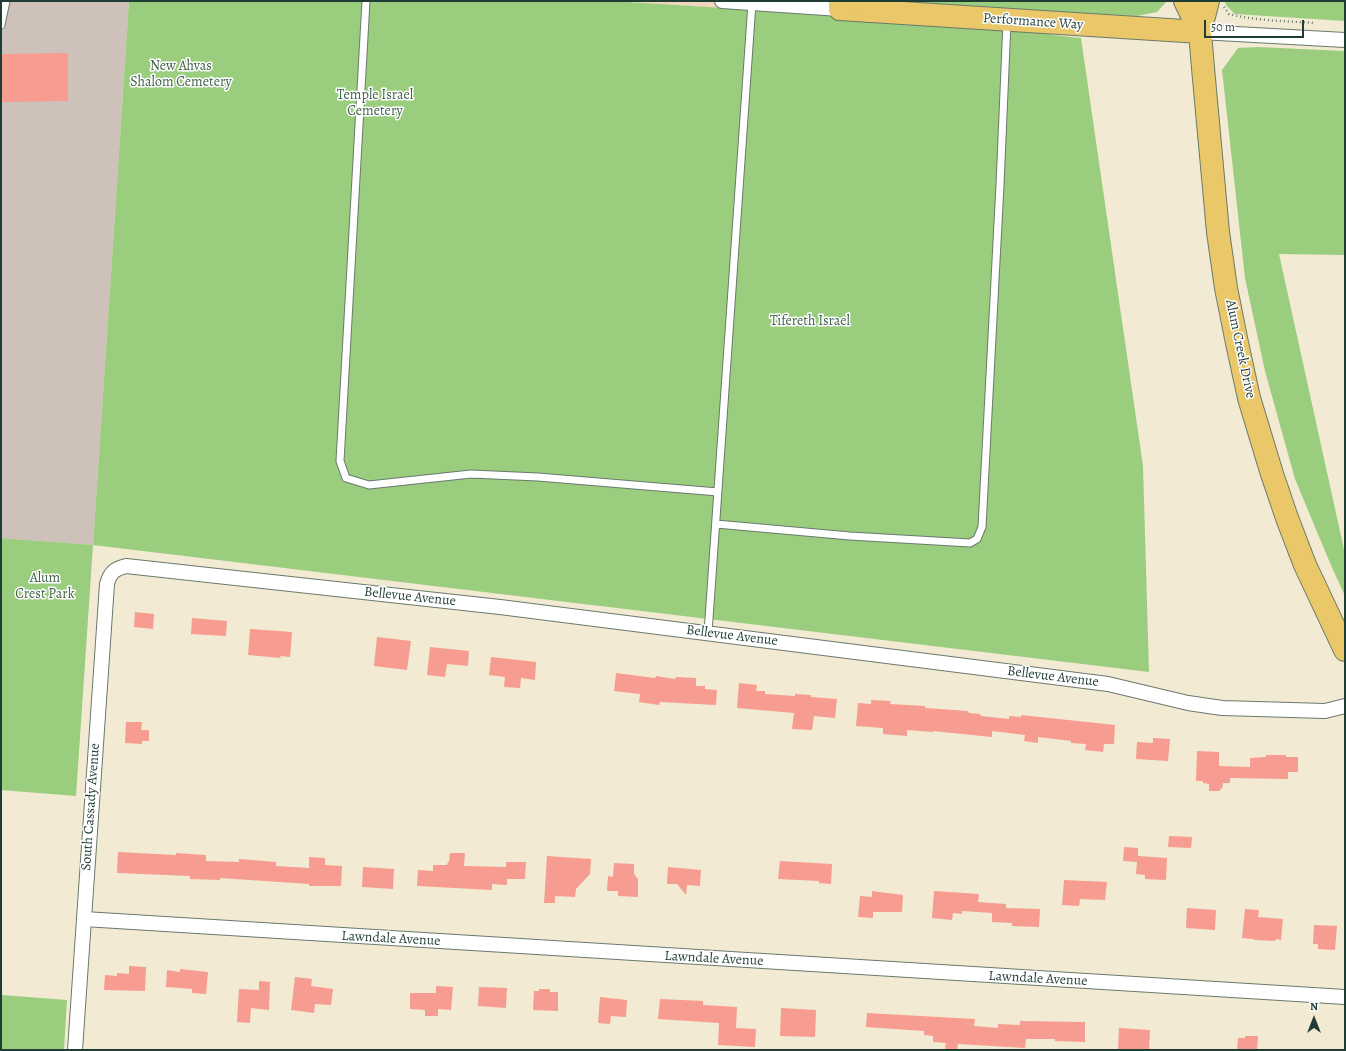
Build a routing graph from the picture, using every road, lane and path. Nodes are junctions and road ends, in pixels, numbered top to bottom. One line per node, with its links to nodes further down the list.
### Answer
1 (6, 1): 11 (lane)
2 (366, 1): 14 (lane)
3 (722, 1): 6 (street, Performance Way)
4 (1185, 1): 12 (main road, Alum Creek Drive)
5 (1215, 2): 10 (path); 12 (main road, Alum Creek Drive)
6 (752, 3): 7 (street, Performance Way); 14 (lane)
7 (840, 5): 8 (main road, Performance Way)
8 (868, 6): 9 (main road, Performance Way)
9 (1007, 20): 12 (main road, Performance Way); 15 (lane)
10 (1315, 23)
11 (1, 25)
12 (1200, 32): 13 (street, Performance Way); 18 (main road, Alum Creek Drive)
13 (1345, 40)
14 (718, 492): 15 (lane)
15 (716, 524): 17 (lane)
16 (117, 568): 17 (street, Bellevue Avenue); 20 (street, South Cassady Avenue)
17 (708, 634): 19 (street, Bellevue Avenue)
18 (1345, 650)
19 (1345, 706)
20 (84, 919): 21 (street, Lawndale Avenue); 22 (street, South Cassady Avenue)
21 (1345, 997)
22 (75, 1050)

